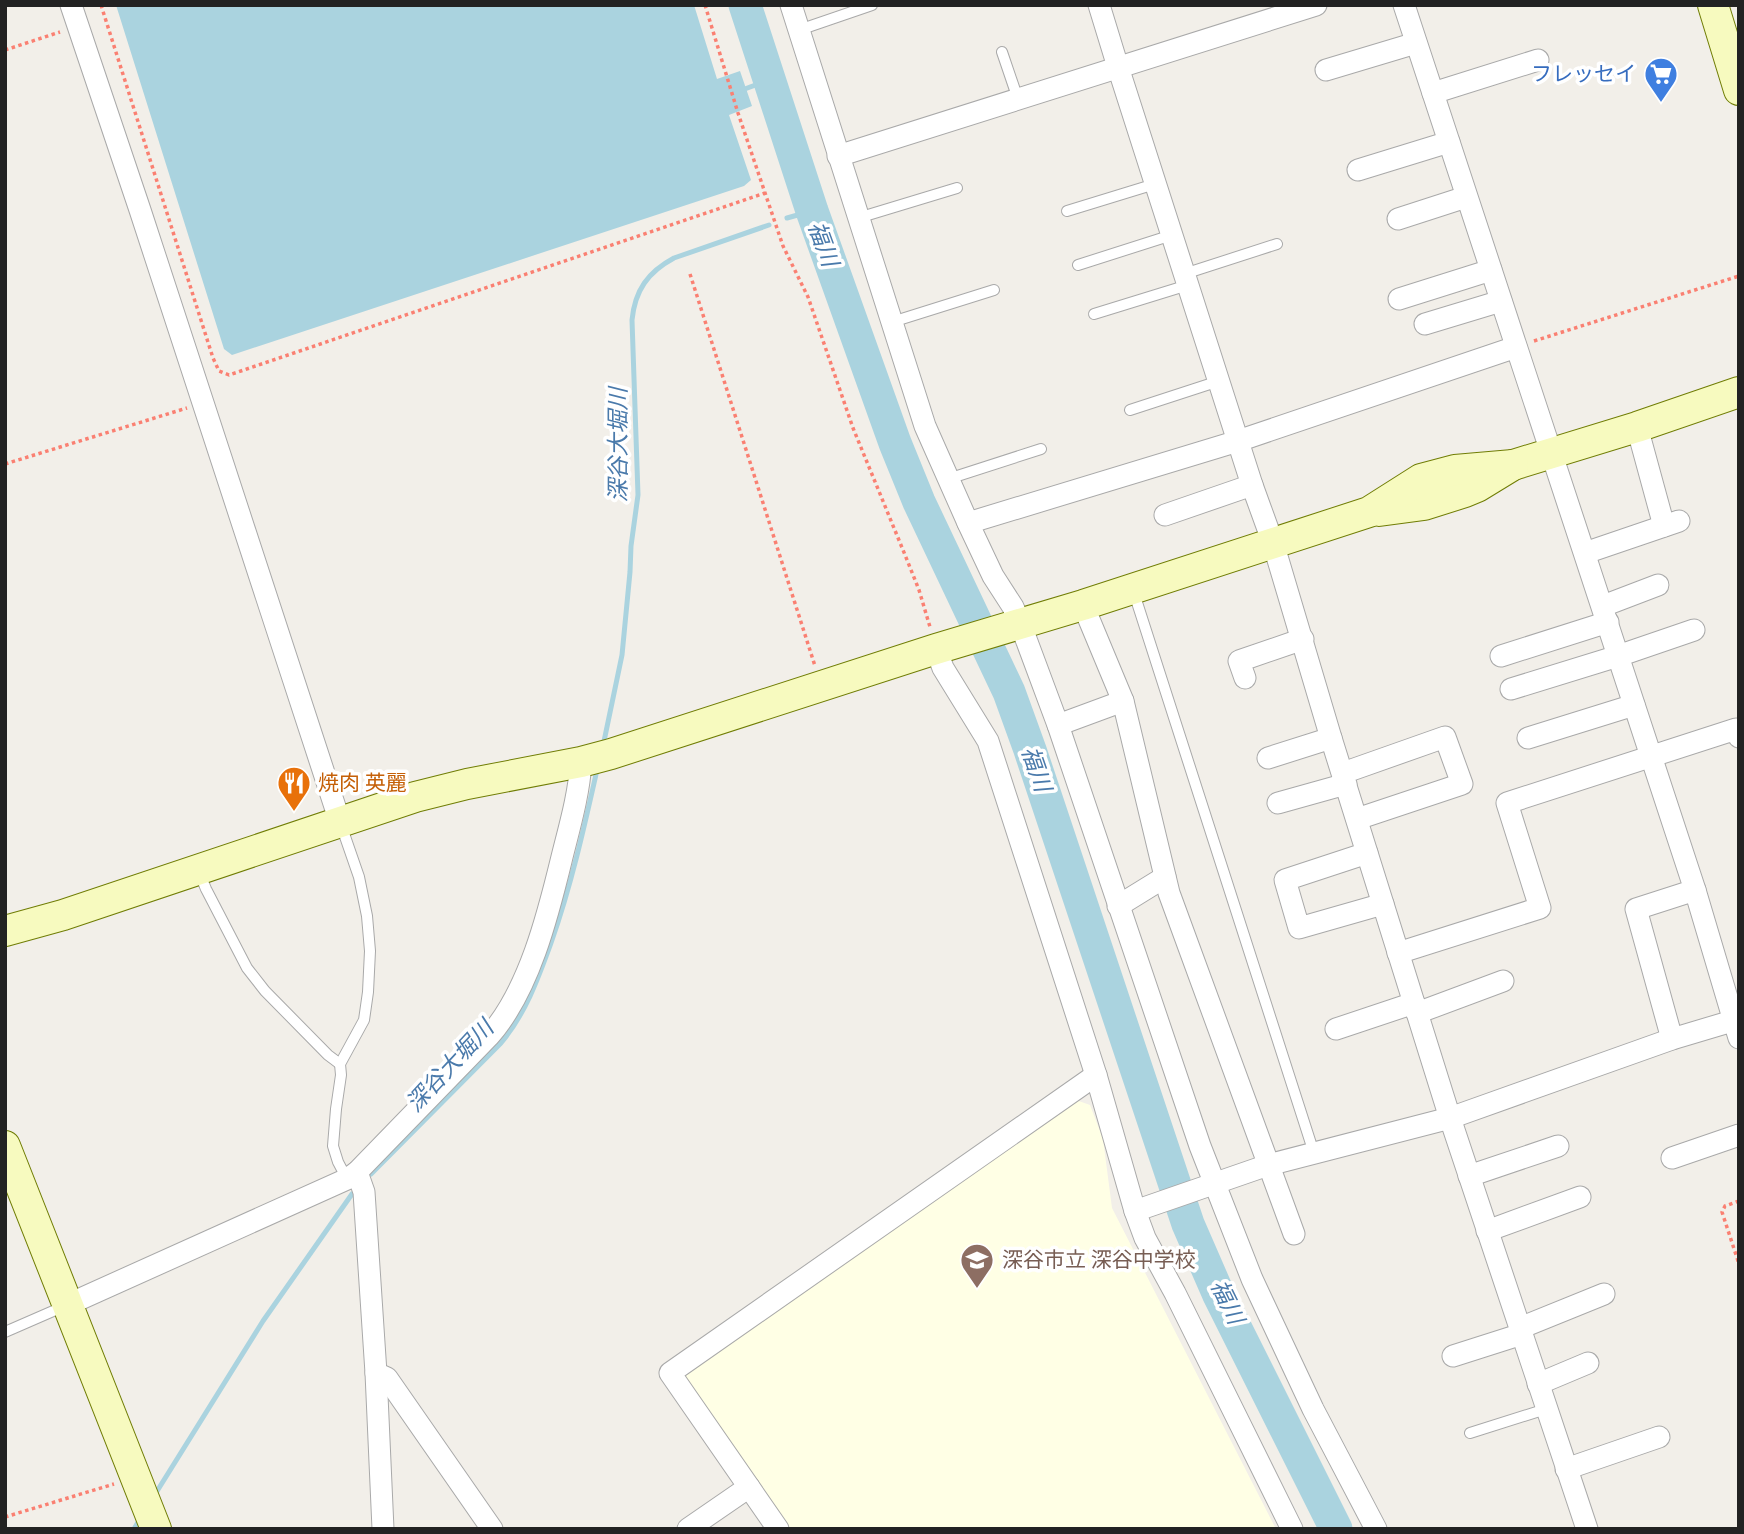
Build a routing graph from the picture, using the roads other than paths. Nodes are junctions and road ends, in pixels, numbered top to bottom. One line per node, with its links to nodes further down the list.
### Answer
1 (71, 5): 75 (street)
2 (791, 5): 8 (street)
3 (872, 5): 8 (lane)
4 (1099, 5): 12 (street)
5 (1316, 5): 12 (street)
6 (1404, 5): 9 (street)
7 (1713, 5): 14 (street)
8 (799, 30): 18 (street)
9 (1416, 43): 13 (street); 15 (street)
10 (1002, 52): 16 (lane)
11 (1538, 60): 15 (street)
12 (1118, 67): 16 (street); 20 (street)
13 (1326, 70)
14 (1739, 90)
15 (1433, 93): 17 (street)
16 (1017, 99): 18 (street)
17 (1448, 142): 19 (street); 22 (street)
18 (838, 156): 24 (street)
19 (1358, 170)
20 (1155, 184): 23 (lane); 26 (street)
21 (957, 188): 24 (lane)
22 (1466, 197): 25 (street); 29 (street)
23 (1067, 211)
24 (858, 218): 35 (street)
25 (1398, 219)
26 (1172, 235): 28 (lane); 30 (street)
27 (1277, 244): 30 (lane)
28 (1078, 265)
29 (1491, 270): 32 (street); 33 (street)
30 (1186, 280): 34 (lane); 38 (street)
31 (994, 290): 35 (lane)
32 (1399, 299)
33 (1501, 301): 36 (street); 37 (street)
34 (1094, 314)
35 (892, 322): 45 (street)
36 (1425, 324)
37 (1516, 346): 42 (street); 44 (street)
38 (1219, 381): 40 (lane); 42 (street)
39 (1739, 392): 41 (street)
40 (1130, 410)
41 (1637, 427): 44 (street); 50 (street)
42 (1238, 441): 46 (street); 48 (street)
43 (1041, 449): 45 (lane)
44 (1550, 453): 49 (street); 50 (street)
45 (948, 479): 48 (street)
46 (1252, 485): 47 (street); 49 (street)
47 (1165, 514)
48 (968, 523): 55 (street)
49 (1273, 543): 52 (street); 57 (street)
50 (1585, 553): 54 (street)
51 (1658, 585): 54 (street)
52 (1133, 588): 53 (street); 95 (lane)
53 (1083, 605): 55 (street); 63 (street)
54 (1605, 614): 59 (street); 60 (street)
55 (1015, 625): 58 (street); 65 (street)
56 (1694, 630): 60 (street)
57 (1303, 639): 61 (street); 67 (street)
58 (944, 647): 71 (street); 90 (street)
59 (1501, 656)
60 (1618, 656): 62 (street); 64 (street)
61 (1245, 678)
62 (1511, 690)
63 (1123, 701): 65 (street); 78 (street)
64 (1634, 705): 68 (street); 69 (street)
65 (1058, 725): 81 (street)
66 (1739, 737): 69 (street)
67 (1331, 738): 70 (street); 72 (street)
68 (1528, 738)
69 (1651, 757): 79 (street); 83 (street)
70 (1268, 758)
71 (581, 762): 75 (street); 99 (street)
72 (1344, 778): 73 (street); 74 (street); 74 (street)
73 (1278, 803)
74 (1357, 819): 76 (street)
75 (340, 822): 77 (street); 89 (lane)
76 (1367, 853): 80 (street); 80 (street)
77 (198, 869): 82 (street); 89 (lane)
78 (1165, 877): 81 (street); 97 (street)
79 (1695, 890): 86 (street); 88 (street)
80 (1383, 904): 83 (street)
81 (1118, 906): 100 (street)
82 (5, 932)
83 (1398, 953): 85 (street)
84 (1503, 981): 85 (street)
85 (1415, 1008): 87 (street); 91 (street)
86 (1737, 1026): 88 (street)
87 (1336, 1029)
88 (1672, 1039): 91 (street)
89 (340, 1064): 99 (lane)
90 (1096, 1075): 102 (street); 117 (street)
91 (1450, 1118): 95 (street); 98 (street)
92 (1739, 1135): 96 (street)
93 (5, 1146): 106 (street)
94 (1558, 1146): 98 (street)
95 (1314, 1153): 97 (street)
96 (1672, 1158)
97 (1268, 1165): 100 (street); 104 (street)
98 (1469, 1175): 103 (street)
99 (352, 1176): 106 (street); 111 (street)
100 (1212, 1184): 102 (street); 124 (street)
101 (1580, 1197): 103 (street)
102 (1141, 1210): 123 (street)
103 (1487, 1231): 107 (street)
104 (1294, 1234)
105 (1604, 1294): 107 (street)
106 (67, 1305): 108 (lane); 118 (street)
107 (1521, 1331): 109 (street); 112 (street)
108 (5, 1332)
109 (1453, 1356)
110 (1588, 1363): 112 (street)
111 (376, 1373): 119 (street); 120 (street)
112 (1538, 1384): 113 (street)
113 (1546, 1409): 114 (lane); 116 (street)
114 (1470, 1433)
115 (1659, 1437): 116 (street)
116 (1566, 1469): 125 (street)
117 (749, 1487): 121 (street); 122 (street)
118 (156, 1529)
119 (383, 1529)
120 (492, 1529)
121 (688, 1529)
122 (778, 1529)
123 (1292, 1529)
124 (1376, 1529)
125 (1587, 1529)

